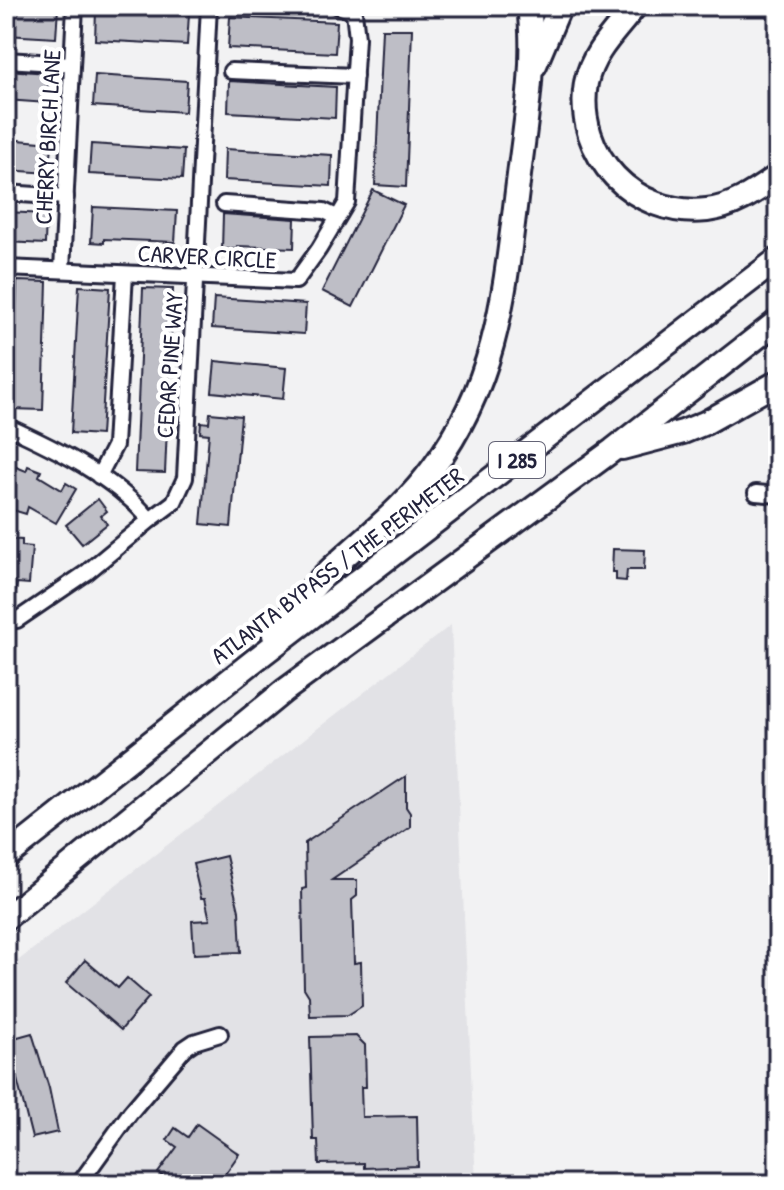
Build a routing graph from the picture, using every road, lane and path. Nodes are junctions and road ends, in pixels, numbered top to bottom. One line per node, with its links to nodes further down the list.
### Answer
1 (75, 6): 8 (street, CHERRY BIRCH LANE)
2 (209, 6): 21 (street, CEDAR PINE WAY)
3 (338, 6): 11 (street, CARVER CIRCLE)
4 (529, 6): 10 (highway)
5 (560, 6): 10 (highway)
6 (635, 6): 12 (highway)
7 (6, 60): 8 (street)
8 (72, 64): 14 (street, CHERRY BIRCH LANE)
9 (231, 71): 11 (street)
10 (532, 74): 31 (highway)
11 (355, 76): 16 (street, CARVER CIRCLE)
12 (778, 176)
13 (6, 193): 14 (street)
14 (66, 197): 19 (street, CHERRY BIRCH LANE)
15 (224, 204): 16 (street)
16 (337, 217): 21 (street, CARVER CIRCLE)
17 (778, 259): 31 (highway, ATLANTA BYPASS / THE PERIMETER / I 285)
18 (6, 268): 19 (street, CARVER CIRCLE)
19 (62, 270): 20 (street, CARVER CIRCLE)
20 (125, 274): 21 (street, CARVER CIRCLE); 26 (street)
21 (197, 278): 29 (street, CEDAR PINE WAY)
22 (778, 321): 25 (highway, I 285)
23 (778, 382): 25 (highway)
24 (6, 426): 26 (street)
25 (613, 450): 33 (highway, I 285)
26 (99, 476): 29 (street)
27 (756, 493): 28 (street)
28 (778, 495)
29 (150, 520): 30 (street, CEDAR PINE WAY)
30 (6, 620)
31 (255, 660): 32 (highway, ATLANTA BYPASS / THE PERIMETER / I 285)
32 (6, 857)
33 (6, 918)
34 (220, 1034): 35 (street)
35 (79, 1184)

